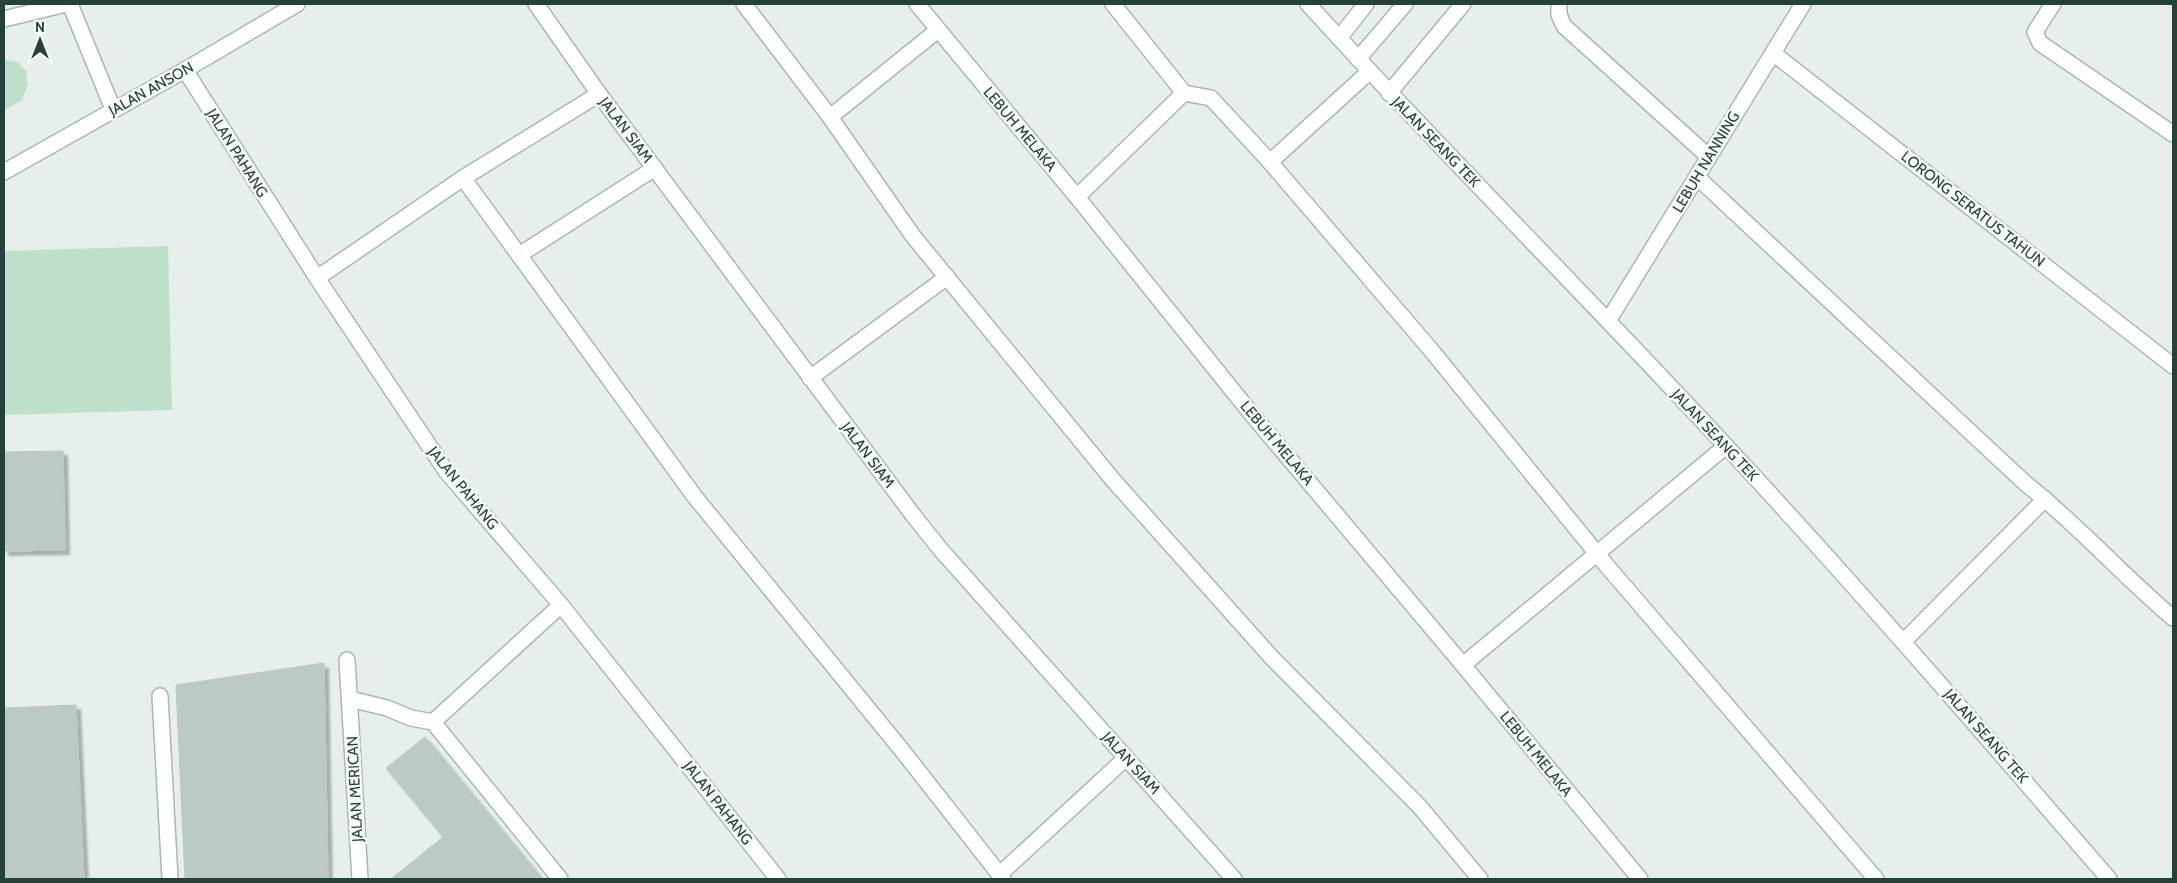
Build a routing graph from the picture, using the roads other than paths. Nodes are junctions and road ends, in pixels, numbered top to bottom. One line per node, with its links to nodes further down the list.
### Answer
1 (66, 4): 15 (street)
2 (70, 4): 25 (street)
3 (297, 4): 20 (street, JALAN ANSON)
4 (536, 4): 24 (street, JALAN SIAM)
5 (744, 4): 26 (street)
6 (917, 4): 16 (street, LEBUH MELAKA)
7 (1113, 4): 22 (street)
8 (1308, 4): 17 (street, JALAN SEANG TEK)
9 (1366, 4): 17 (street)
10 (1405, 4): 19 (street)
11 (1463, 4): 23 (street)
12 (1559, 4): 28 (street)
13 (1803, 4): 18 (street, LEBUH NANNING)
14 (2053, 4): 27 (street)
15 (4, 19)
16 (938, 30): 26 (street); 34 (street, LEBUH MELAKA)
17 (1339, 38): 19 (street, JALAN SEANG TEK)
18 (1773, 53): 28 (street, LEBUH NANNING); 39 (street, LORONG SERATUS TAHUN)
19 (1358, 59): 21 (street, JALAN SEANG TEK)
20 (185, 70): 25 (street, JALAN ANSON); 37 (street, JALAN PAHANG)
21 (1369, 72): 23 (street, JALAN SEANG TEK); 29 (street)
22 (1184, 93): 29 (street); 34 (street)
23 (1388, 93): 38 (street, JALAN SEANG TEK)
24 (599, 94): 30 (street, JALAN SIAM); 33 (street)
25 (113, 109): 31 (street, JALAN ANSON)
26 (830, 117): 36 (street)
27 (2173, 134)
28 (1709, 157): 32 (street, LEBUH NANNING)
29 (1270, 162): 43 (street)
30 (655, 168): 35 (street); 40 (street, JALAN SIAM)
31 (4, 172)
32 (1697, 177): 38 (street, LEBUH NANNING); 42 (street)
33 (463, 178): 35 (street); 37 (street)
34 (1077, 197): 48 (street, LEBUH MELAKA)
35 (518, 256): 53 (street)
36 (947, 277): 40 (street); 59 (street)
37 (316, 278): 44 (street, JALAN PAHANG)
38 (1608, 321): 41 (street, JALAN SEANG TEK)
39 (2173, 366)
40 (810, 378): 52 (street, JALAN SIAM)
41 (1726, 446): 43 (street); 46 (street, JALAN SEANG TEK)
42 (2044, 498): 45 (street); 46 (street)
43 (1597, 553): 48 (street); 61 (street)
44 (561, 605): 51 (street); 57 (street, JALAN PAHANG)
45 (2173, 618)
46 (1904, 641): 62 (street, JALAN SEANG TEK)
47 (347, 660): 50 (street, JALAN MERICAN)
48 (1463, 665): 60 (street, LEBUH MELAKA)
49 (160, 696): 54 (street)
50 (350, 699): 51 (street); 55 (street, JALAN MERICAN)
51 (433, 722): 56 (street)
52 (1126, 758): 53 (street); 58 (street, JALAN SIAM)
53 (1001, 877)
54 (170, 879)
55 (360, 879)
56 (560, 879)
57 (778, 879)
58 (1234, 879)
59 (1480, 879)
60 (1640, 879)
61 (1876, 879)
62 (2109, 879)

